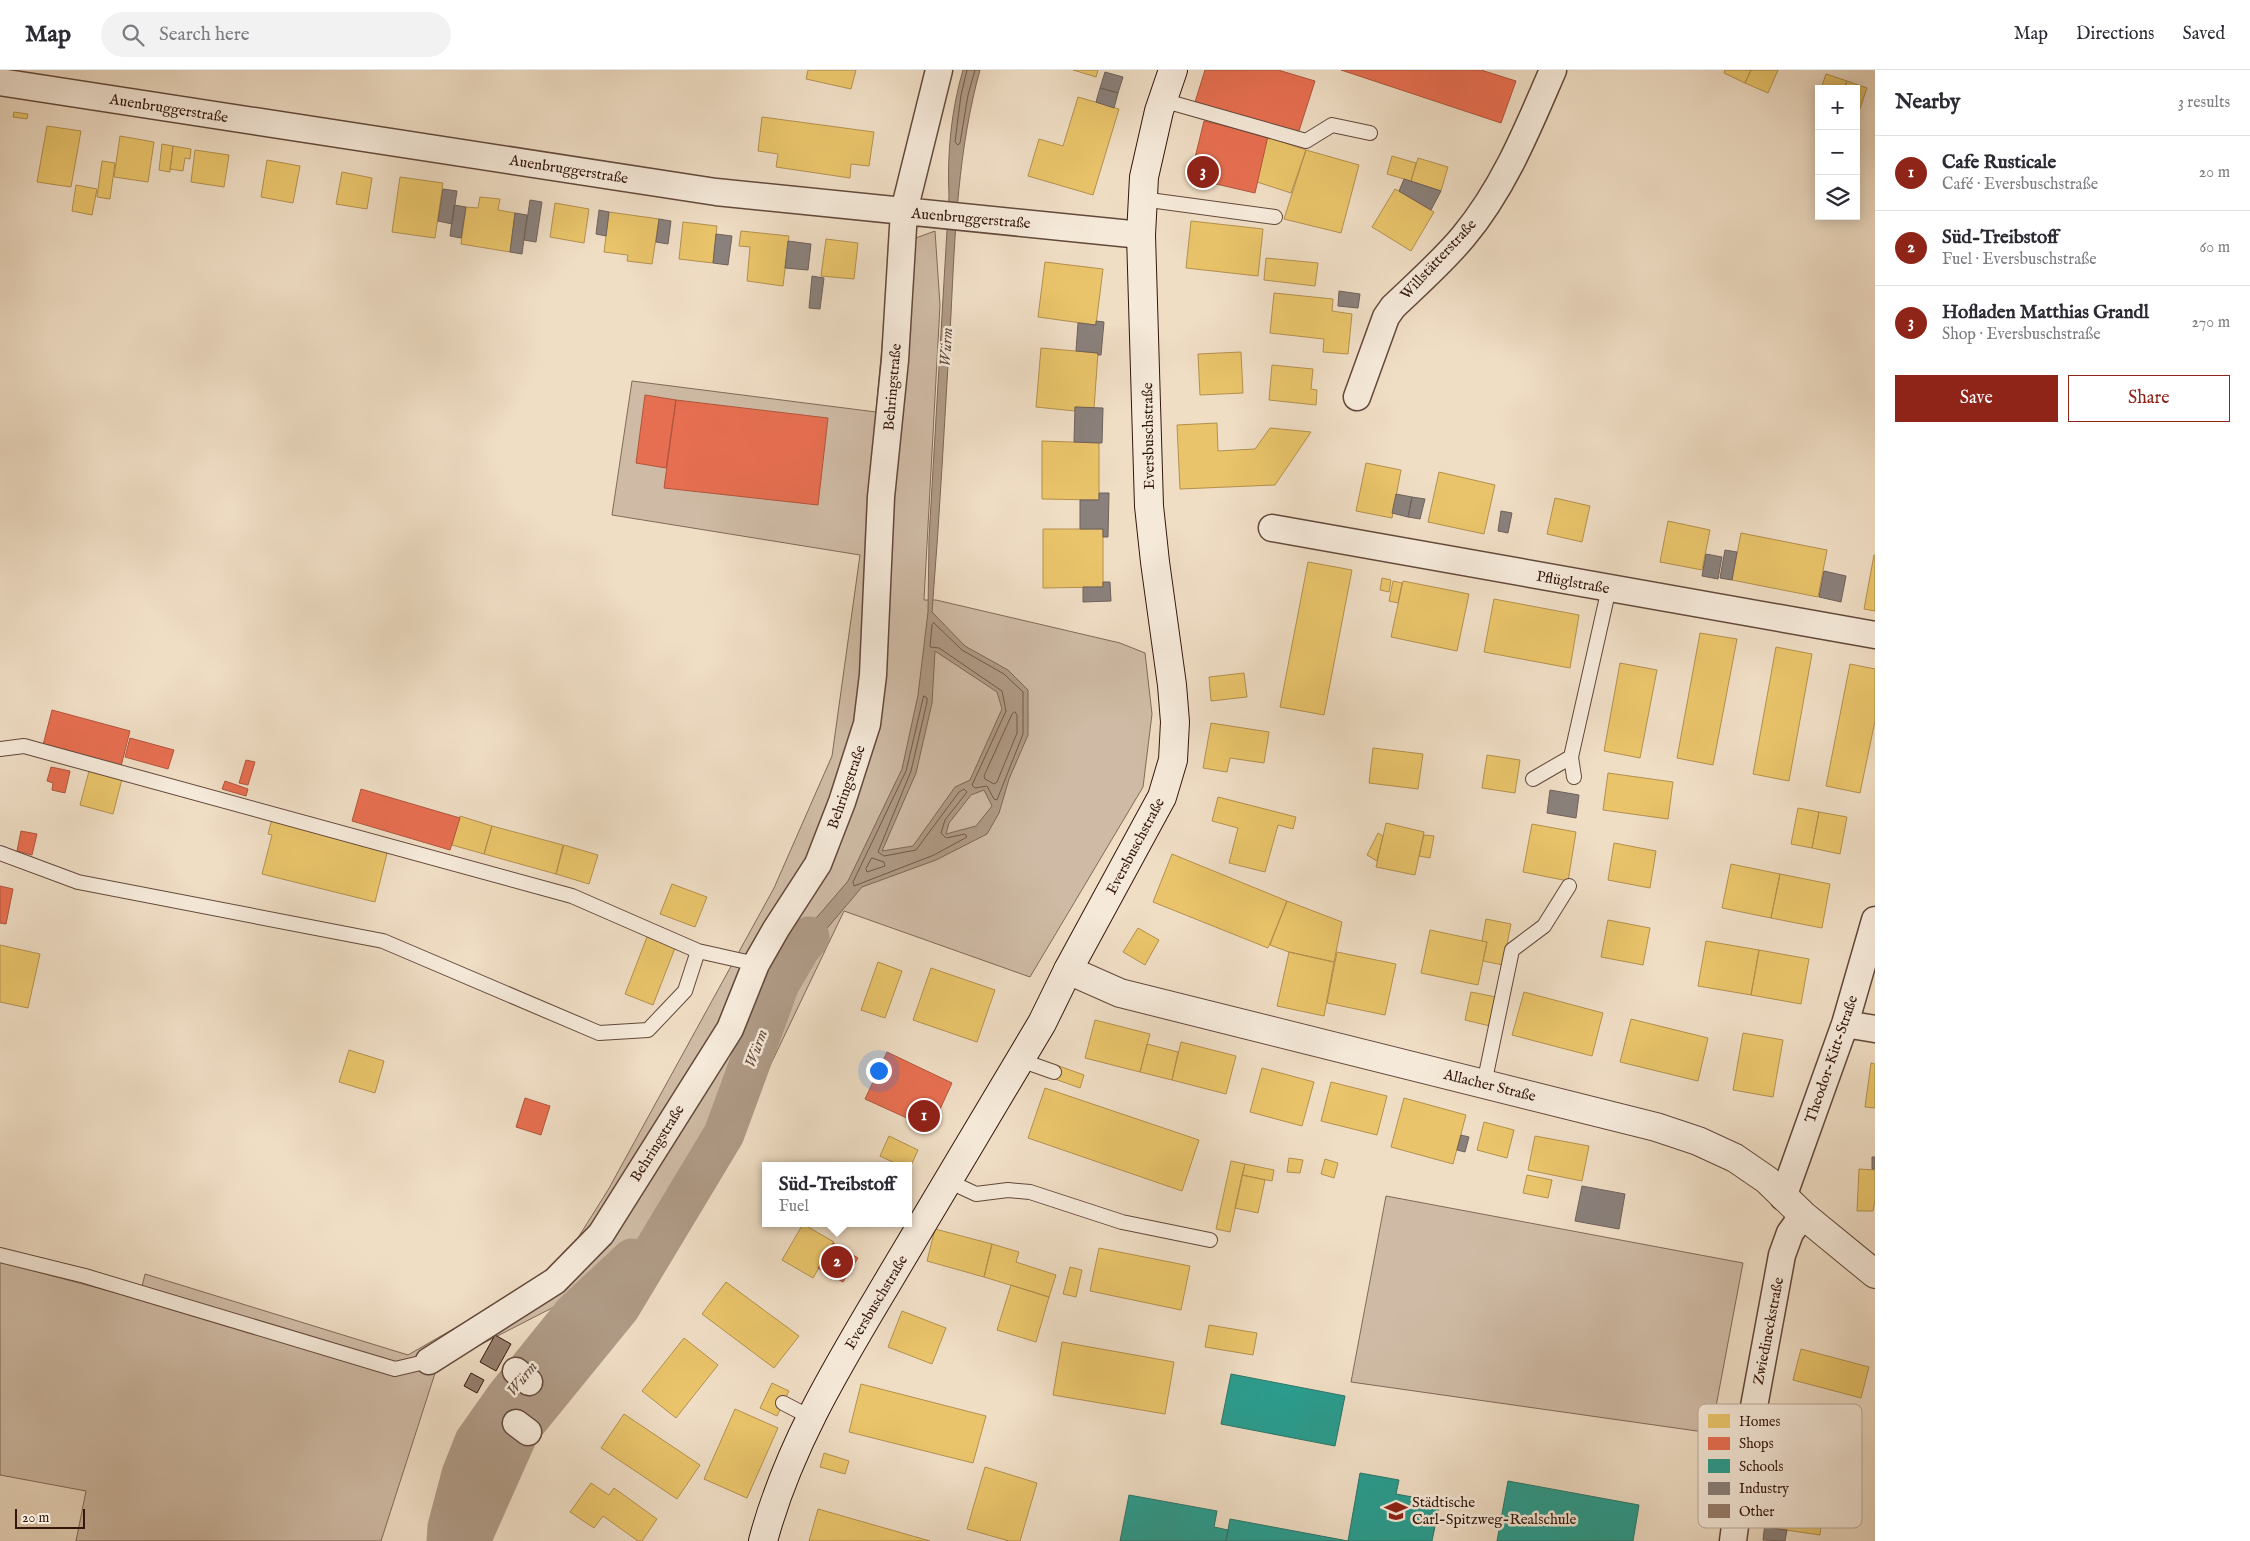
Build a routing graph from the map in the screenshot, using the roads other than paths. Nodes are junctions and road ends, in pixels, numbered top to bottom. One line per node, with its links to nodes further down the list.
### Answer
1 (939, 70): 8 (street, Behringstraße)
2 (1173, 70): 5 (main road, Eversbuschstraße)
3 (1554, 70): 11 (street, Willstätterstraße)
4 (0, 82): 8 (street, Auenbruggerstraße)
5 (1162, 100): 6 (lane); 7 (main road, Eversbuschstraße)
6 (1370, 133)
7 (1142, 199): 9 (lane); 10 (main road, Eversbuschstraße)
8 (916, 212): 10 (street, Auenbruggerstraße); 23 (street, Behringstraße)
9 (1275, 217)
10 (1141, 235): 24 (main road, Eversbuschstraße)
11 (1357, 397)
12 (1272, 528): 13 (street, Pflüglstraße)
13 (1609, 588): 14 (street, Pflüglstraße); 16 (lane)
14 (1875, 635)
15 (0, 749): 22 (lane)
16 (1572, 757): 17 (lane); 18 (lane)
17 (1574, 777)
18 (1533, 779)
19 (0, 853): 22 (lane)
20 (1569, 886): 29 (lane)
21 (1875, 920): 25 (street, Theodor-Kitt-Straße)
22 (698, 951): 23 (lane)
23 (756, 964): 36 (street, Behringstraße)
24 (1068, 970): 27 (main road, Eversbuschstraße); 29 (main road, Allacher Straße)
25 (1845, 1024): 26 (street); 31 (street, Theodor-Kitt-Straße)
26 (1875, 1029)
27 (1020, 1060): 28 (lane); 30 (main road, Eversbuschstraße)
28 (1054, 1072)
29 (1484, 1084): 31 (main road, Allacher Straße)
30 (948, 1181): 33 (lane); 39 (main road, Eversbuschstraße)
31 (1783, 1197): 32 (main road, Allacher Straße)
32 (1803, 1215): 35 (main road, Allacher Straße); 38 (street, Zwiedineckstraße)
33 (1210, 1240)
34 (0, 1255): 36 (lane)
35 (1875, 1274)
36 (429, 1360)
37 (783, 1403): 39 (lane)
38 (1754, 1404)
39 (810, 1417): 41 (main road, Eversbuschstraße)
40 (1735, 1528): 42 (street, Zwiedineckstraße)
41 (763, 1541)
42 (1733, 1541)

